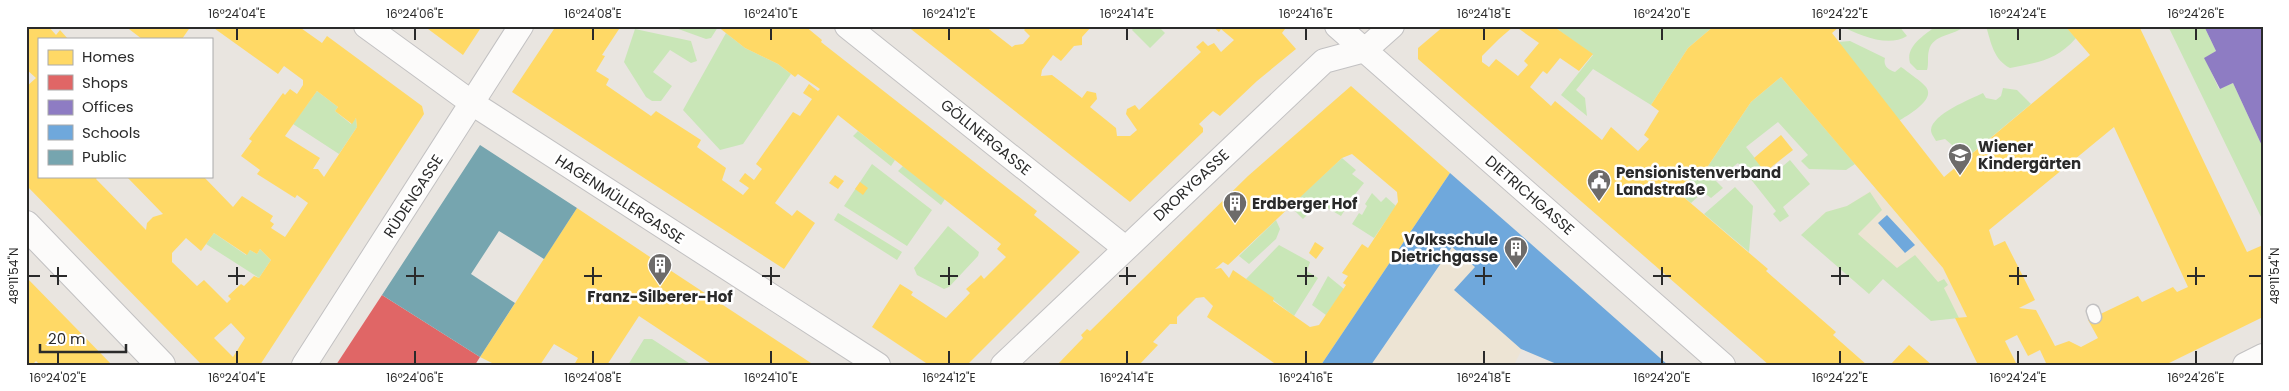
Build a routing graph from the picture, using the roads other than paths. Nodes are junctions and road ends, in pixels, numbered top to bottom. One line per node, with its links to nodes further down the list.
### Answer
1 (366, 26): 7 (street, HAGENMÜLLERGASSE)
2 (521, 26): 7 (street, RÜDENGASSE)
3 (847, 26): 9 (street, GÖLLNERGASSE)
4 (1337, 26): 6 (street, DIETRICHGASSE)
5 (1392, 26): 6 (street, DRORYGASSE)
6 (1365, 50): 9 (street, DRORYGASSE); 15 (street, DIETRICHGASSE)
7 (472, 103): 12 (street, RÜDENGASSE); 13 (street, HAGENMÜLLERGASSE)
8 (26, 225): 11 (street)
9 (1125, 248): 14 (street, DRORYGASSE)
10 (2263, 356): 16 (street)
11 (161, 365)
12 (304, 365)
13 (878, 365)
14 (1003, 365)
15 (1723, 365)
16 (2245, 365)

